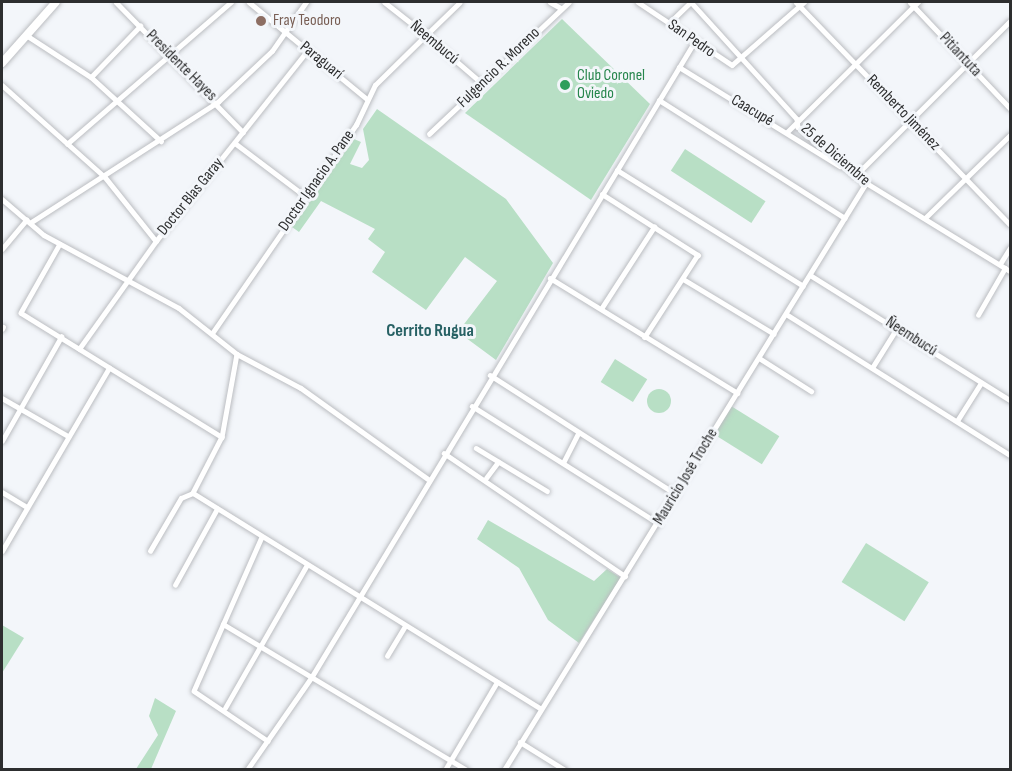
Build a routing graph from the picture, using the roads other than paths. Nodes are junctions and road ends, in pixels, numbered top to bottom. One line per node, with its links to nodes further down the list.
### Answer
1 (56, 2): 19 (highway)
2 (116, 2): 17 (street, Presidente Hayes)
3 (231, 2): 23 (street)
4 (249, 2): 18 (street, Paraguarí)
5 (306, 2): 18 (street)
6 (384, 2): 20 (street, Ñeembucú)
7 (460, 2): 20 (street)
8 (550, 2): 14 (street)
9 (569, 2): 14 (street, Fulgencio R. Moreno)
10 (638, 2): 16 (street, San Pedro)
11 (691, 2): 16 (street); 24 (street, 25 de Diciembre)
12 (800, 3): 24 (street); 27 (street, Remberto Jiménez)
13 (914, 3): 25 (street, Pitiantuta); 27 (street)
14 (561, 8): 30 (street, Fulgencio R. Moreno)
15 (1011, 21): 25 (street)
16 (669, 23): 21 (street, San Pedro)
17 (141, 26): 23 (street, Presidente Hayes); 29 (street)
18 (286, 33): 22 (street, Paraguarí); 35 (street)
19 (24, 34): 26 (highway); 29 (street)
20 (426, 35): 30 (street, Ñeembucú); 32 (street, Doctor Ignacio A. Pane)
21 (695, 41): 24 (street, San Pedro); 28 (street)
22 (308, 50): 32 (street, Paraguarí); 39 (street, Doctor Blas Garay)
23 (172, 58): 34 (street); 35 (street, Presidente Hayes)
24 (745, 59): 37 (street, 25 de Diciembre)
25 (967, 62): 36 (street, Pitiantuta); 38 (street)
26 (2, 63)
27 (855, 63): 37 (street); 38 (street, Remberto Jiménez)
28 (679, 67): 33 (street); 40 (street, Caacupé)
29 (91, 76): 34 (street)
30 (483, 84): 41 (street, Fulgencio R. Moreno)
31 (2, 85): 45 (street)
32 (366, 98): 52 (street, Doctor Ignacio A. Pane)
33 (659, 100): 46 (street); 54 (street)
34 (120, 102): 43 (street); 45 (street)
35 (218, 102): 39 (street, Presidente Hayes); 43 (street)
36 (1011, 108)
37 (797, 119): 40 (street); 47 (street, 25 de Diciembre)
38 (909, 120): 47 (street); 49 (street, Remberto Jiménez)
39 (243, 132): 44 (street, Doctor Blas Garay)
40 (787, 132): 47 (street, Caacupé)
41 (429, 134)
42 (1011, 135): 49 (street)
43 (161, 141): 48 (street)
44 (235, 143): 52 (street); 59 (street, Doctor Blas Garay)
45 (68, 144): 48 (street)
46 (617, 170): 51 (street); 68 (street)
47 (855, 176): 50 (street, 25 de Diciembre)
48 (105, 177): 56 (street); 59 (street)
49 (966, 179): 55 (street); 57 (street, Remberto Jiménez)
50 (866, 183): 54 (street, Mauricio José Troche); 55 (street, 25 de Diciembre)
51 (602, 194): 58 (street); 65 (street)
52 (305, 196): 73 (street, Doctor Ignacio A. Pane)
53 (2, 199): 56 (street)
54 (845, 218): 64 (street, Mauricio José Troche)
55 (925, 219): 63 (street, 25 de Diciembre)
56 (28, 222): 60 (street); 62 (street)
57 (1011, 224)
58 (654, 227): 67 (street); 69 (street)
59 (156, 241): 66 (street, Doctor Blas Garay)
60 (60, 244): 66 (street); 76 (street)
61 (1011, 248): 63 (street)
62 (2, 249)
63 (1005, 268): 71 (street)
64 (810, 275): 68 (street, Mauricio José Troche); 72 (street, Ñeembucú)
65 (550, 278): 69 (street); 82 (street)
66 (129, 279): 73 (street); 77 (street, Doctor Blas Garay)
67 (683, 279): 74 (street); 75 (street)
68 (803, 286): 70 (street, Mauricio José Troche)
69 (601, 309): 75 (street)
70 (786, 314): 74 (street, Mauricio José Troche); 81 (street)
71 (978, 315)
72 (897, 328): 81 (street); 83 (street, Ñeembucú)
73 (213, 332): 78 (street)
74 (774, 334): 79 (street, Mauricio José Troche)
75 (645, 337): 85 (street)
76 (61, 338): 77 (street); 89 (street)
77 (79, 348): 80 (street)
78 (237, 354): 93 (street); 101 (street)
79 (759, 358): 84 (street); 85 (street, Mauricio José Troche)
80 (109, 368): 92 (street); 93 (street)
81 (872, 368): 90 (street)
82 (490, 375): 88 (street); 91 (street)
83 (981, 383): 87 (street, Ñeembucú); 90 (street)
84 (812, 391)
85 (738, 393): 105 (street, Mauricio José Troche)
86 (2, 398): 89 (street)
87 (1011, 400)
88 (472, 406): 96 (street); 99 (street)
89 (20, 409): 92 (street); 94 (street)
90 (957, 421): 97 (street)
91 (578, 433): 99 (street); 105 (street)
92 (68, 436): 106 (street)
93 (222, 438): 104 (street)
94 (2, 441)
95 (476, 448): 98 (street)
96 (444, 453): 100 (street); 101 (street)
97 (1011, 454)
98 (498, 462): 100 (street); 102 (street)
99 (563, 463): 108 (street)
100 (486, 478): 113 (street)
101 (428, 479): 115 (street)
102 (547, 491)
103 (2, 492): 106 (street)
104 (193, 493): 107 (street); 111 (street)
105 (676, 494): 108 (street, Mauricio José Troche)
106 (25, 507): 110 (street)
107 (217, 509): 109 (street); 114 (street)
108 (658, 523): 113 (street, Mauricio José Troche)
109 (262, 537): 112 (street); 116 (street)
110 (2, 551)
111 (150, 551)
112 (307, 565): 115 (street); 118 (street)
113 (625, 576): 123 (street, Mauricio José Troche)
114 (175, 585)
115 (358, 597): 117 (street); 120 (street)
116 (223, 624): 118 (street); 122 (street)
117 (405, 626): 119 (street); 121 (street)
118 (263, 648): 120 (street); 122 (street)
119 (387, 656)
120 (313, 676): 124 (street); 126 (street)
121 (498, 682): 123 (street); 126 (street)
122 (225, 708): 124 (street)
123 (540, 708): 125 (street, Mauricio José Troche)
124 (268, 741): 128 (street)
125 (520, 742): 127 (street, Mauricio José Troche); 131 (street)
126 (451, 760): 129 (street); 130 (street)
127 (507, 768)
128 (247, 770)
129 (445, 770)
130 (467, 770)
131 (566, 770)

